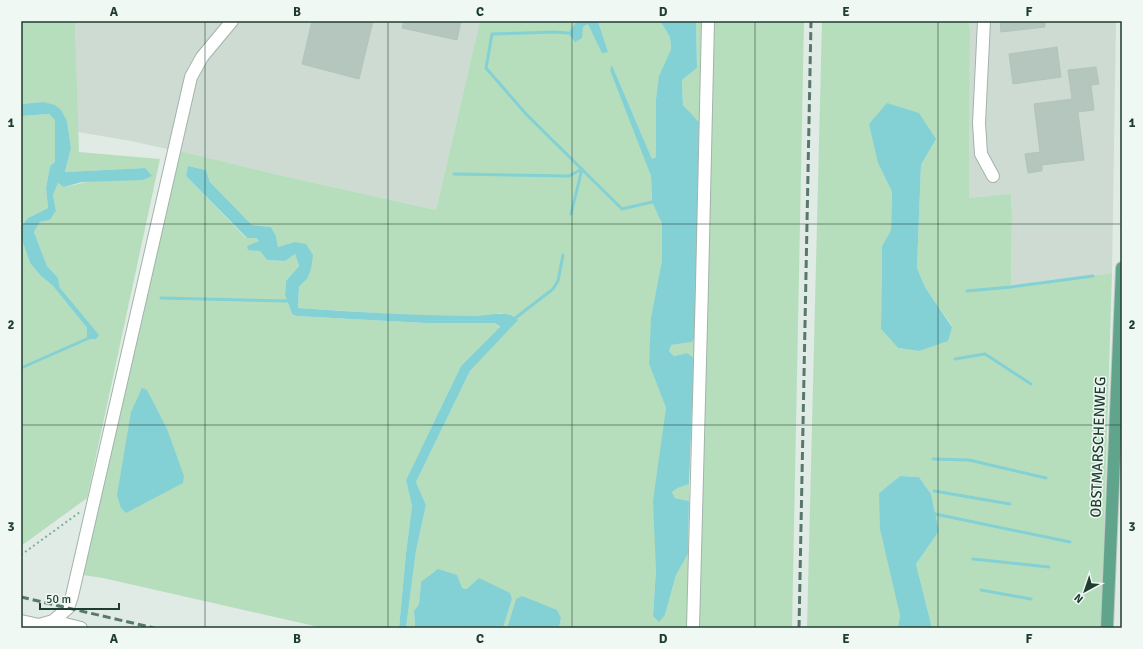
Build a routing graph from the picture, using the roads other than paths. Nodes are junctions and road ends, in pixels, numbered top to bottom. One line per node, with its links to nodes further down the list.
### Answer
1 (232, 21): 7 (street)
2 (708, 21): 9 (street)
3 (984, 21): 4 (street)
4 (993, 176)
5 (1122, 268): 10 (main road, OBSTMARSCHENWEG)
6 (21, 621): 7 (street)
7 (53, 621): 8 (street)
8 (81, 628)
9 (693, 628)
10 (1107, 628)

